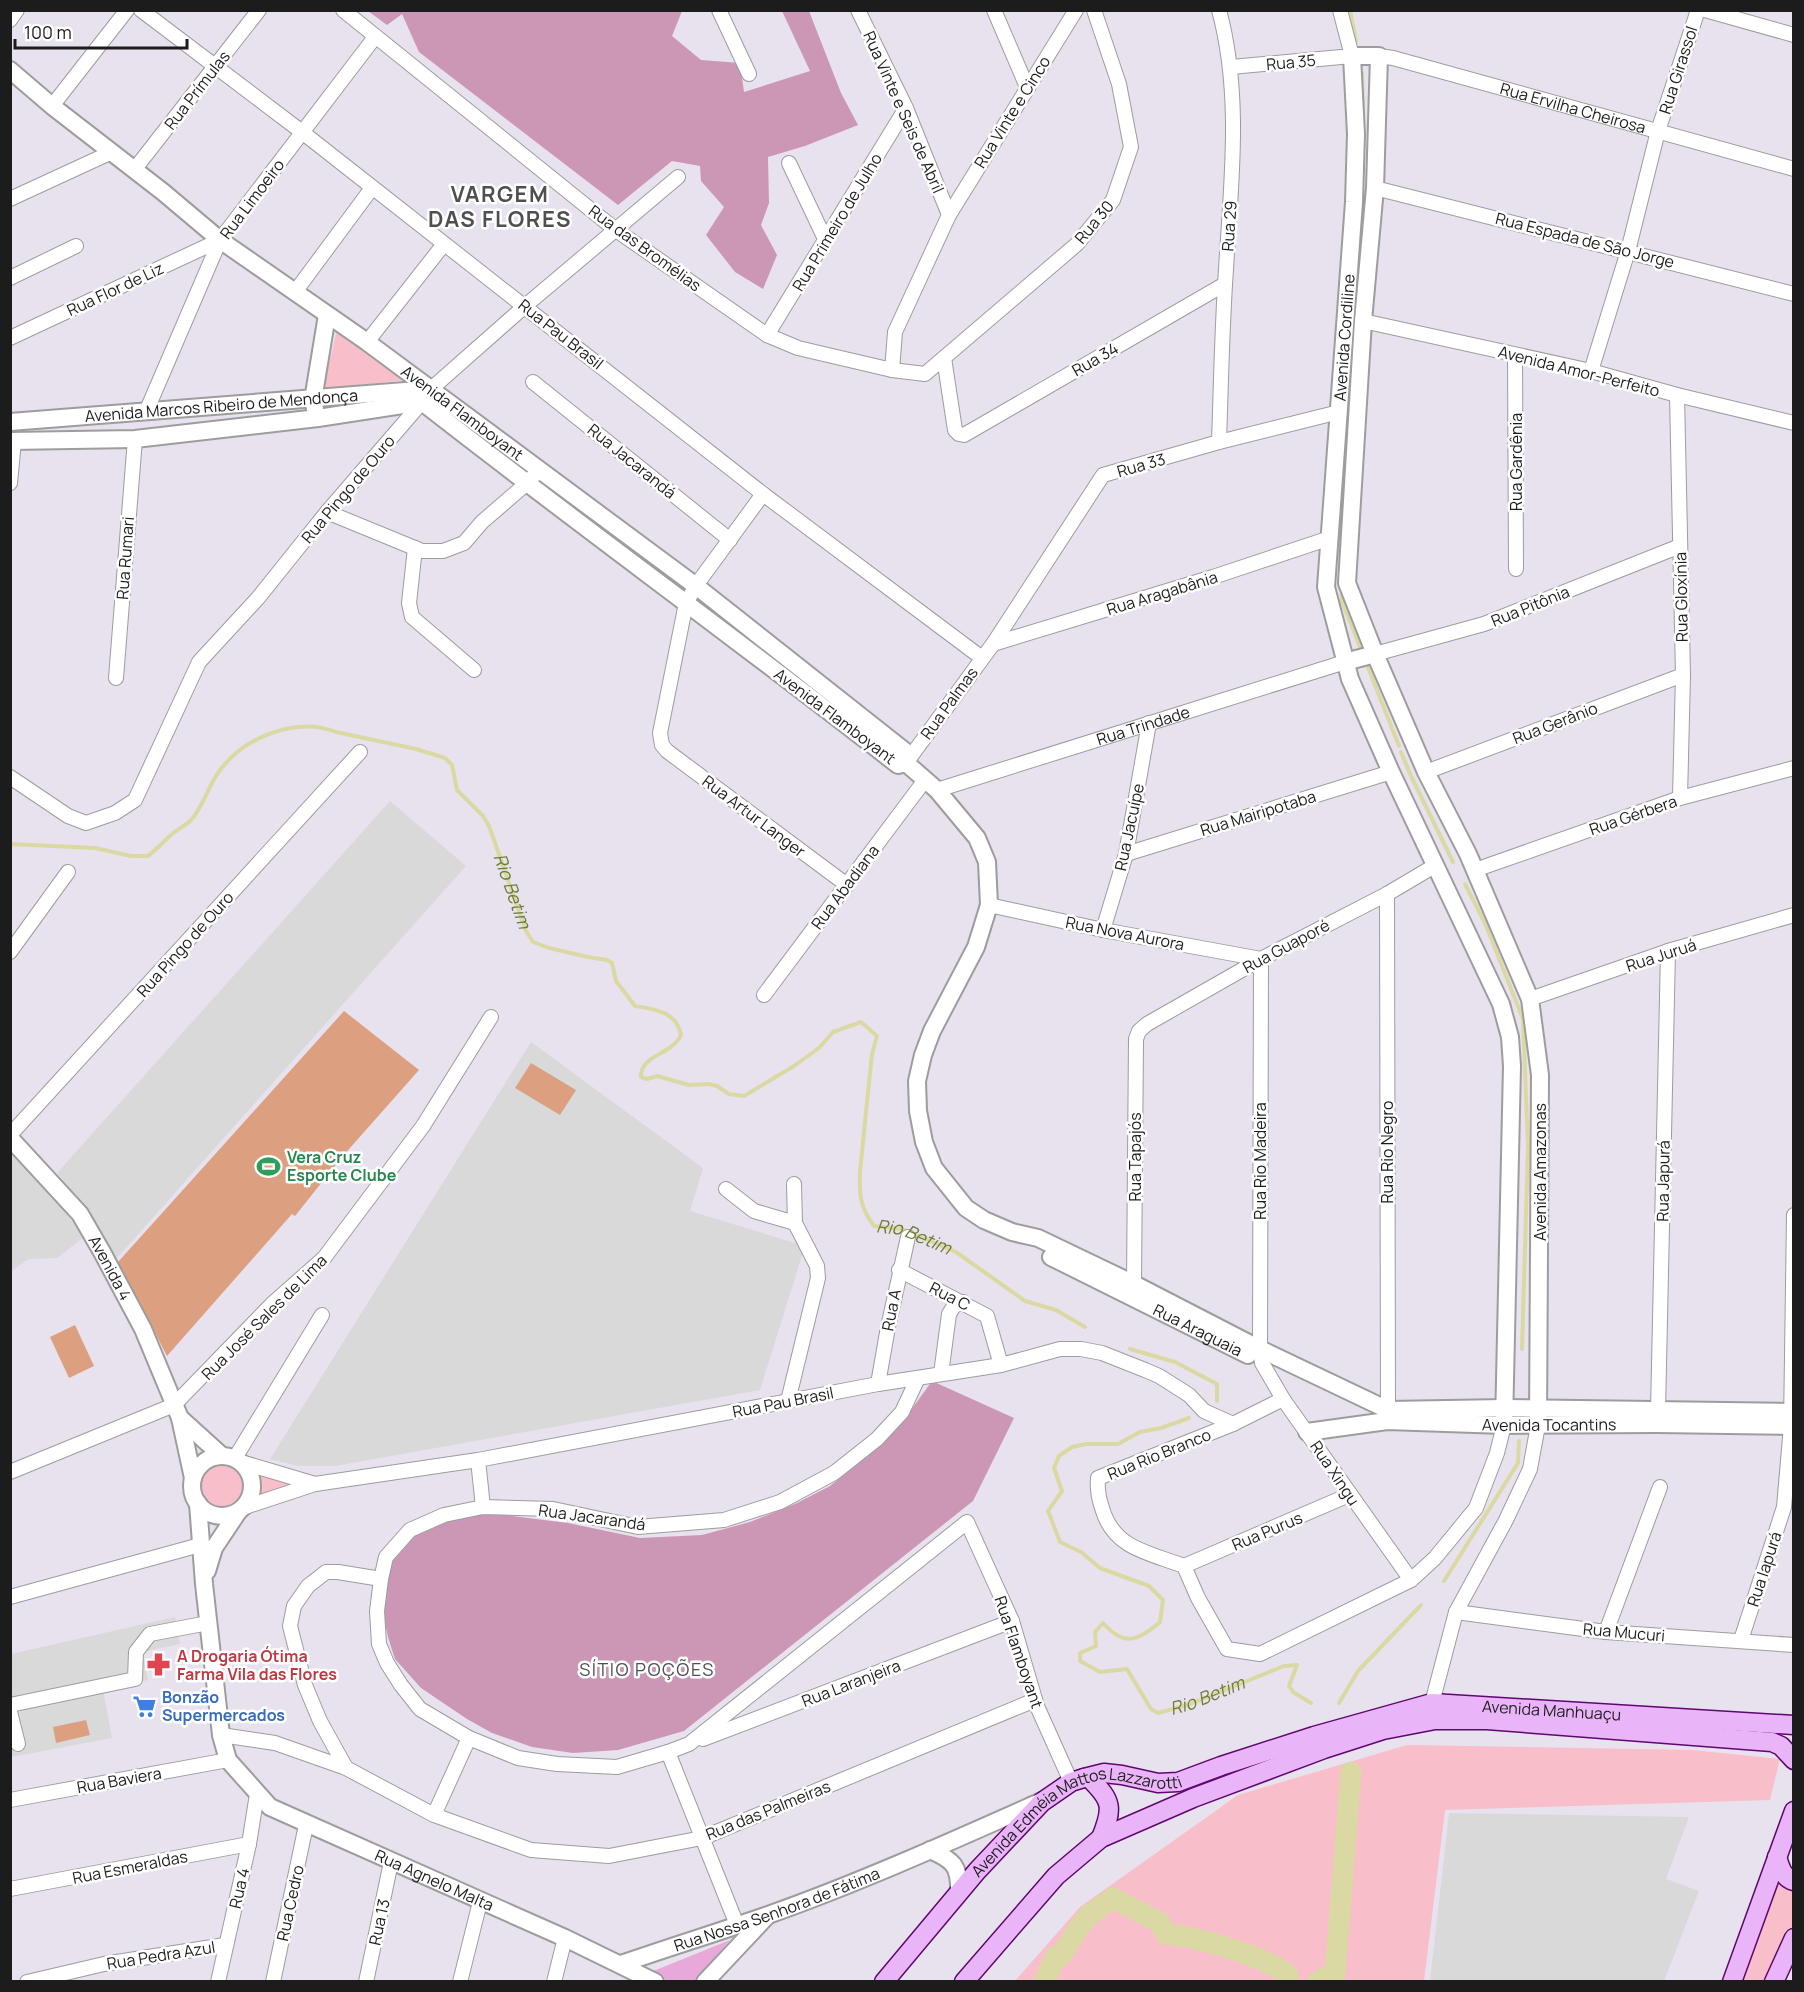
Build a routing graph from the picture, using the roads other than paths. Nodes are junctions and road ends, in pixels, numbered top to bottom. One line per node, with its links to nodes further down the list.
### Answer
1 (17, 10): 15 (street)
2 (127, 10): 25 (street)
3 (141, 10): 20 (street, Rua Pau Brasil)
4 (259, 10): 20 (street, Rua Prímulas)
5 (343, 10): 17 (street, Rua das Bromélias)
6 (719, 10): 23 (street)
7 (858, 10): 26 (street, Rua Vinte e Seis de Abril)
8 (994, 10): 24 (street)
9 (1076, 10): 24 (street, Rua Vinte e Cinco)
10 (1094, 10): 55 (street, Rua 30)
11 (1219, 10): 21 (street, Rua 29)
12 (1340, 10): 18 (street, Avenida Cordiline)
13 (1698, 10): 27 (street, Rua Girassol)
14 (1705, 10): 16 (street)
15 (10, 20)
16 (1794, 35)
17 (375, 37): 28 (street, Rua Limoeiro); 38 (street, Rua das Bromélias)
18 (1352, 56): 19 (street, Rua Ervilha Cheirosa); 21 (street, Rua 35); 64 (street, Avenida Cordiline)
19 (1379, 56): 27 (street, Rua Ervilha Cheirosa); 35 (street, Avenida Cordiline)
20 (215, 67): 28 (street, Rua Pau Brasil); 32 (street, Rua Prímulas)
21 (1231, 68): 45 (street, Rua 29)
22 (10, 70): 25 (street, Avenida Flamboyant)
23 (749, 74)
24 (1028, 87): 37 (street, Rua Vinte e Cinco)
25 (52, 106): 29 (street, Avenida Flamboyant)
26 (906, 108): 37 (street, Rua Vinte e Seis de Abril); 40 (street, Rua Primeiro de Julho)
27 (1658, 131): 31 (street, Rua Ervilha Cheirosa); 43 (street, Rua Girassol)
28 (302, 132): 34 (street, Rua Pau Brasil); 39 (street, Rua Limoeiro)
29 (112, 152): 32 (street, Avenida Flamboyant); 36 (street)
30 (789, 163): 40 (street)
31 (1794, 168)
32 (134, 170): 39 (street, Avenida Flamboyant)
33 (678, 177): 38 (street, Rua Pingo de Ouro)
34 (372, 188): 41 (street, Rua Pau Brasil); 46 (street)
35 (1375, 188): 43 (street, Rua Espada de São Jorge); 50 (street, Avenida Cordiline)
36 (10, 199)
37 (949, 214): 56 (street, Rua Vinte e Cinco)
38 (616, 230): 48 (street, Rua Pingo de Ouro); 51 (street, Rua das Bromélias)
39 (220, 240): 46 (street, Avenida Flamboyant); 52 (street, Rua Flor de Liz); 63 (street, Rua Limoeiro)
40 (826, 241): 51 (street, Rua Primeiro de Julho)
41 (444, 244): 48 (street, Rua Pau Brasil); 53 (street)
42 (76, 246): 44 (street)
43 (1628, 251): 47 (street, Rua Espada de São Jorge); 57 (street, Rua Girassol)
44 (10, 278)
45 (1225, 284): 55 (street, Rua 34); 70 (street, Rua 29)
46 (295, 292): 49 (street, Avenida Flamboyant)
47 (1794, 294)
48 (525, 306): 61 (street, Rua Pingo de Ouro); 74 (street, Rua Pau Brasil)
49 (327, 315): 53 (street, Avenida Flamboyant); 62 (street)
50 (1363, 321): 54 (street, Avenida Amor-Perfeito); 84 (street, Avenida Cordiline)
51 (767, 335): 56 (street, Rua das Bromélias)
52 (10, 338)
53 (367, 342): 61 (street, Avenida Flamboyant)
54 (1515, 355): 57 (street, Avenida Amor-Perfeito); 80 (street, Rua Gardênia)
55 (944, 358): 58 (street, Rua 30)
56 (892, 370): 58 (street, Rua das Bromélias)
57 (1591, 371): 60 (street, Avenida Amor-Perfeito)
58 (925, 374)
59 (533, 382): 77 (street, Rua Jacarandá)
60 (1677, 395): 67 (street, Avenida Amor-Perfeito); 78 (street, Rua Gloxínia)
61 (426, 396): 62 (street, Avenida Marcos Ribeiro de Mendonça); 65 (street, Avenida Marcos Ribeiro de Mendonça); 71 (street, Avenida Flamboyant); 73 (street, Avenida Flamboyant); 75 (street, Rua Pingo de Ouro)
62 (313, 400): 63 (street, Avenida Marcos Ribeiro de Mendonça); 65 (street)
63 (146, 412): 66 (street, Avenida Marcos Ribeiro de Mendonça)
64 (1339, 412): 70 (street, Rua 33); 76 (street, Avenida Cordiline)
65 (318, 418): 68 (street, Avenida Marcos Ribeiro de Mendonça)
66 (10, 422)
67 (1794, 423)
68 (135, 439): 69 (street, Avenida Marcos Ribeiro de Mendonça); 89 (street, Rua Rumari)
69 (12, 441): 72 (street)
70 (1219, 442): 83 (street, Rua 33)
71 (539, 470): 73 (street); 81 (street, Avenida Flamboyant)
72 (10, 483)
73 (526, 484): 79 (street); 82 (street, Avenida Flamboyant)
74 (763, 494): 77 (street); 85 (street, Rua Pau Brasil)
75 (327, 512): 79 (street); 96 (street, Rua Pingo de Ouro)
76 (1330, 537): 83 (street, Rua Aragabânia); 86 (street, Avenida Cordiline)
77 (730, 540): 81 (street)
78 (1680, 546): 84 (street, Rua Pitônia); 88 (street, Rua Gloxínia)
79 (415, 548): 87 (street)
80 (1516, 569)
81 (696, 586): 82 (street); 92 (street, Avenida Flamboyant)
82 (686, 603): 92 (street, Avenida Flamboyant); 103 (street, Rua Artur Langer)
83 (993, 644): 85 (street, Rua Palmas)
84 (1372, 654): 86 (street); 95 (street, Avenida Amazonas)
85 (982, 658): 92 (street, Rua Palmas)
86 (1348, 661): 90 (street, Rua Trindade); 94 (street, Avenida Amazonas)
87 (474, 670)
88 (1683, 675): 95 (street, Rua Gerânio); 98 (street, Rua Gloxínia)
89 (116, 678)
90 (1149, 723): 97 (street, Rua Trindade); 99 (street, Rua Jacuípe)
91 (360, 752): 115 (street, Rua Pingo de Ouro)
92 (906, 763): 97 (street, Avenida Flamboyant)
93 (1794, 768): 98 (street, Rua Gérbera)
94 (1391, 772): 99 (street, Rua Mairipotaba); 100 (street, Avenida Amazonas)
95 (1426, 772): 101 (street, Avenida Amazonas)
96 (10, 777)
97 (931, 785): 103 (street, Rua Abadiana); 105 (street, Avenida Flamboyant)
98 (1680, 798): 101 (street, Rua Gérbera)
99 (1126, 854): 107 (street, Rua Jacuípe)
100 (1436, 865): 104 (street, Rua Guaporé); 134 (street, Avenida Amazonas)
101 (1475, 870): 112 (street, Avenida Amazonas)
102 (68, 872): 109 (street)
103 (847, 885): 111 (street, Rua Abadiana)
104 (1387, 894): 110 (street, Rua Guaporé); 137 (street, Rua Rio Negro)
105 (989, 905): 107 (street, Rua Nova Aurora); 116 (street, Avenida Flamboyant)
106 (1794, 915): 108 (street, Rua Juruá)
107 (1103, 930): 110 (street, Rua Nova Aurora)
108 (1668, 951): 112 (street, Rua Juruá); 135 (street, Rua Japurá)
109 (10, 952)
110 (1261, 959): 114 (street, Rua Guaporé); 127 (street, Rua Rio Madeira)
111 (764, 995)
112 (1530, 999): 138 (street, Avenida Amazonas)
113 (491, 1017): 136 (street, Rua José Sales de Lima)
114 (1139, 1031): 124 (street, Rua Tapajós)
115 (10, 1137): 136 (street, Avenida 4)
116 (924, 1142): 121 (street, Rua Araguaia)
117 (794, 1184): 120 (street)
118 (726, 1189): 120 (street)
119 (1794, 1215): 139 (street, Rua Iapurá)
120 (795, 1223): 133 (street)
121 (1012, 1232): 124 (street, Rua Araguaia); 127 (street, Rua Araguaia)
122 (908, 1237): 123 (street, Rua A)
123 (899, 1270): 125 (street, Rua C); 131 (street, Rua A)
124 (1134, 1284): 127 (street, Rua Araguaia)
125 (963, 1302): 128 (street, Rua C); 129 (street)
126 (322, 1315): 143 (street)
127 (1261, 1356): 132 (street, Rua Xingu); 137 (street, Rua Araguaia)
128 (1002, 1365): 129 (street, Rua Pau Brasil); 140 (street, Rua Pau Brasil)
129 (941, 1374): 130 (street, Rua Pau Brasil)
130 (917, 1380): 131 (street, Rua Pau Brasil); 151 (street, Rua Jacarandá)
131 (878, 1384): 133 (street, Rua Pau Brasil)
132 (1283, 1398): 140 (street, Rua Rio Branco); 142 (street, Rua Xingu)
133 (788, 1401): 144 (street, Rua Pau Brasil)
134 (1505, 1408): 137 (street, Avenida Tocantins); 138 (street, Avenida Tocantins); 141 (street, Avenida Amazonas)
135 (1658, 1411): 138 (street, Avenida Tocantins); 139 (street, Avenida Tocantins)
136 (177, 1412): 143 (street, Avenida 4); 145 (street); 146 (street, Avenida 4)
137 (1387, 1415): 141 (street, Avenida Tocantins); 142 (street, Avenida Tocantins)
138 (1538, 1417): 139 (street, Avenida Tocantins); 141 (street, Avenida Tocantins); 161 (street, Avenida Amazonas)
139 (1792, 1420): 165 (street, Rua Iapurá)
140 (1233, 1424): 156 (street, Rua Rio Branco)
141 (1504, 1425): 158 (street, Avenida Amazonas)
142 (1307, 1432): 149 (street, Rua Xingu)
143 (232, 1459): 146 (street); 147 (street, Rua Pau Brasil); 152 (street)
144 (478, 1460): 147 (street, Rua Pau Brasil); 151 (street)
145 (10, 1472)
146 (193, 1478): 150 (street)
147 (315, 1484): 152 (street, Rua Pau Brasil)
148 (1660, 1487): 164 (street)
149 (1349, 1496): 156 (street, Rua Purus); 158 (street, Rua Xingu)
150 (198, 1503): 152 (street); 155 (street)
151 (483, 1507): 157 (street, Rua Jacarandá)
152 (240, 1510): 154 (street)
153 (967, 1522): 162 (street, Rua Flamboyant); 177 (street, Rua Jacarandá)
154 (221, 1534): 155 (street); 159 (street)
155 (201, 1545): 159 (street); 160 (street)
156 (1184, 1566): 158 (street)
157 (381, 1579): 174 (street, Rua Jacarandá); 181 (street)
158 (1411, 1580)
159 (204, 1584): 163 (street)
160 (10, 1597)
161 (1456, 1612): 164 (street, Rua Mucuri); 168 (street, Avenida Amazonas)
162 (1012, 1621): 167 (street, Rua Flamboyant); 177 (street, Rua Laranjeira)
163 (208, 1623): 169 (street); 173 (street)
164 (1606, 1632): 165 (street, Rua Mucuri)
165 (1741, 1640): 166 (street, Rua Mucuri)
166 (1794, 1645)
167 (1035, 1700): 182 (street, Rua Flamboyant); 189 (street, Rua das Palmeiras)
168 (1432, 1703): 171 (main road, Avenida Manhuaçu); 172 (main road, Avenida Manhuaçu)
169 (10, 1705)
170 (10, 1712): 176 (street)
171 (1380, 1724): 175 (main road, Avenida Manhuaçu); 180 (main road, Avenida Manhuaçu)
172 (1794, 1725)
173 (221, 1735): 179 (street); 181 (street, Rua das Palmeiras)
174 (469, 1738): 178 (street, Rua Jacarandá); 187 (street)
175 (1319, 1742): 182 (main road, Avenida Edméia Mattos Lazzarotti); 190 (main road, Avenida Edméia Mattos Lazzarotti)
176 (18, 1744)
177 (689, 1744): 178 (street, Rua Jacarandá)
178 (668, 1752): 189 (street)
179 (228, 1760): 183 (street, Rua Agnelo Malta); 185 (street, Rua Baviera)
180 (1794, 1760)
181 (346, 1768): 187 (street, Rua das Palmeiras)
182 (1078, 1780): 184 (main road, Avenida Edméia Mattos Lazzarotti); 190 (main road)
183 (257, 1794): 188 (street, Rua Agnelo Malta); 191 (street, Rua 4)
184 (1047, 1799): 192 (street, Rua Nossa Senhora de Fátima); 197 (main road, Avenida Edméia Mattos Lazzarotti)
185 (10, 1800)
186 (1794, 1810): 193 (main road)
187 (434, 1815): 189 (street, Rua das Palmeiras)
188 (306, 1825): 194 (street, Rua Agnelo Malta); 209 (street, Rua Cedro)
189 (702, 1838): 200 (street)
190 (1101, 1838): 215 (main road, Avenida Edméia Mattos Lazzarotti)
191 (249, 1845): 196 (street, Rua Esmeraldas); 203 (street, Rua 4)
192 (930, 1850): 197 (street); 199 (street, Rua Nossa Senhora de Fátima)
193 (1777, 1857): 195 (main road); 216 (main road)
194 (392, 1862): 198 (street, Rua Agnelo Malta); 210 (street, Rua 13)
195 (1794, 1881)
196 (10, 1889)
197 (959, 1892): 206 (main road, Avenida Edméia Mattos Lazzarotti)
198 (480, 1902): 201 (street, Rua Agnelo Malta); 211 (street)
199 (767, 1915): 200 (street, Rua Nossa Senhora de Fátima); 214 (street)
200 (737, 1925): 204 (street, Rua Nossa Senhora de Fátima)
201 (565, 1938): 204 (street, Rua Agnelo Malta); 212 (street)
202 (1794, 1938): 205 (main road)
203 (225, 1945): 207 (street, Rua Pedra Azul); 208 (street, Rua 4)
204 (621, 1964): 213 (street, Rua Agnelo Malta)
205 (1788, 1966): 217 (main road)
206 (890, 1978)
207 (27, 1982)
208 (218, 1982)
209 (273, 1982)
210 (366, 1982)
211 (460, 1982)
212 (554, 1982)
213 (655, 1982)
214 (705, 1982)
215 (964, 1982)
216 (1732, 1982)
217 (1774, 1982)

